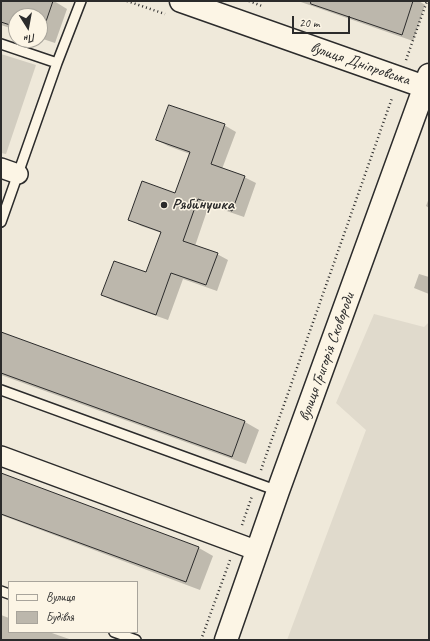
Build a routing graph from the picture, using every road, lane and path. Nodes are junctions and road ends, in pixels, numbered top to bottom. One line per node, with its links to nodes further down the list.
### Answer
1 (81, 1): 5 (lane)
2 (427, 1): 6 (path)
3 (190, 2): 7 (street, вулиця Дніпровська)
4 (1, 44): 5 (lane)
5 (57, 63): 9 (lane)
6 (405, 63)
7 (426, 90): 14 (street, вулиця Григорія Сковороди)
8 (392, 97): 13 (path)
9 (10, 171): 10 (lane)
10 (1, 222)
11 (1, 390): 13 (lane)
12 (1, 456): 15 (street)
13 (257, 482): 14 (lane); 15 (path)
14 (278, 491): 16 (street, вулиця Григорія Сковороди)
15 (235, 543): 16 (street); 19 (path)
16 (258, 551): 20 (street, вулиця Григорія Сковороди)
17 (117, 633): 18 (lane)
18 (136, 640)
19 (202, 640)
20 (226, 640)

